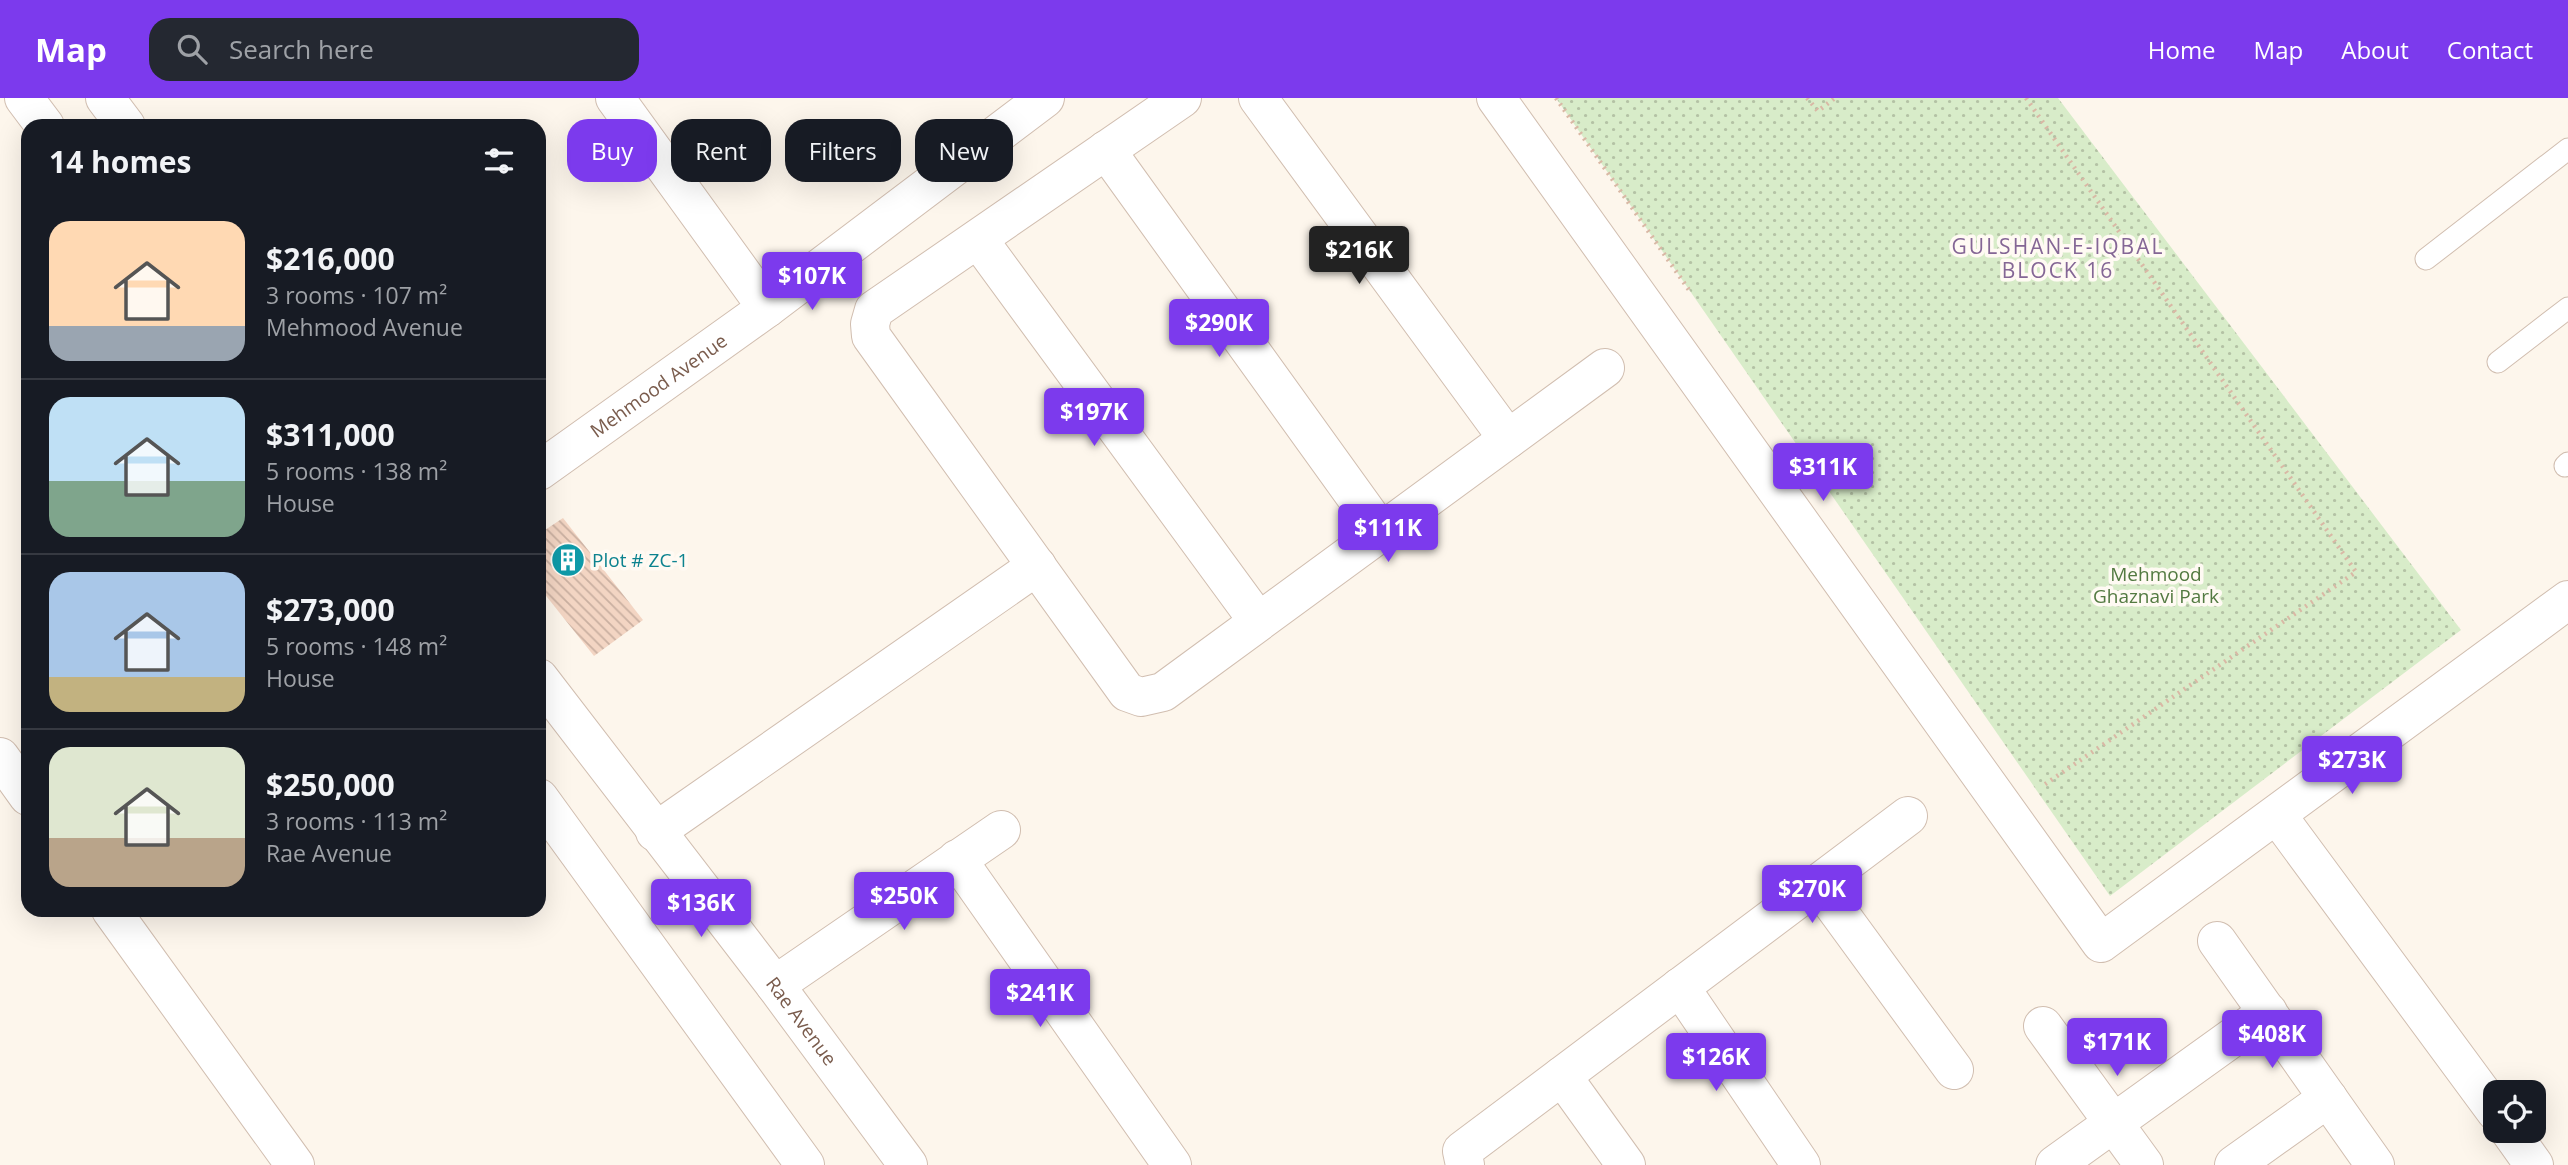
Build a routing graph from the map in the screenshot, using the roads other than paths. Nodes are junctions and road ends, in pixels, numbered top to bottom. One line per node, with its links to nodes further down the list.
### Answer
1 (24, 98): 8 (street)
2 (105, 98): 9 (street)
3 (615, 98): 14 (street)
4 (1045, 98): 14 (street, Mehmood Avenue)
5 (1182, 98): 11 (street)
6 (1258, 98): 18 (street)
7 (1496, 98): 28 (street)
8 (40, 119)
9 (121, 119)
10 (2568, 149): 13 (lane)
11 (1106, 150): 12 (street); 20 (street)
12 (978, 239): 21 (street); 23 (street)
13 (2426, 259)
14 (767, 308): 19 (street, Mehmood Avenue)
15 (2568, 308): 16 (lane)
16 (2498, 362)
17 (1605, 368): 18 (street)
18 (1508, 439): 20 (street)
19 (546, 466)
20 (1381, 532): 23 (street)
21 (1037, 566): 23 (street); 31 (street)
22 (2563, 616): 28 (street)
23 (1258, 621)
24 (546, 687): 31 (street, Rae Avenue)
25 (0, 757): 26 (street)
26 (21, 786)
27 (546, 808): 47 (street)
28 (2277, 815): 42 (street)
29 (1908, 816): 33 (street)
30 (1001, 830): 32 (street)
31 (655, 832): 36 (street, Rae Avenue)
32 (957, 859): 36 (street); 49 (street)
33 (1818, 884): 37 (street); 40 (street)
34 (116, 917): 46 (street)
35 (2217, 941): 38 (street)
36 (775, 985): 48 (street, Rae Avenue)
37 (1680, 987): 41 (street); 52 (street)
38 (2268, 1012): 43 (street); 44 (street)
39 (2043, 1026): 44 (street)
40 (1954, 1070)
41 (1562, 1076): 50 (street); 51 (street)
42 (2483, 1094)
43 (2328, 1098): 55 (street); 56 (street)
44 (2113, 1123): 53 (street); 54 (street)
45 (2518, 1143): 57 (street)
46 (295, 1165)
47 (805, 1165)
48 (908, 1165)
49 (1172, 1165)
50 (1465, 1165)
51 (1626, 1165)
52 (1801, 1165)
53 (2055, 1165)
54 (2144, 1165)
55 (2234, 1165)
56 (2375, 1165)
57 (2534, 1165)

